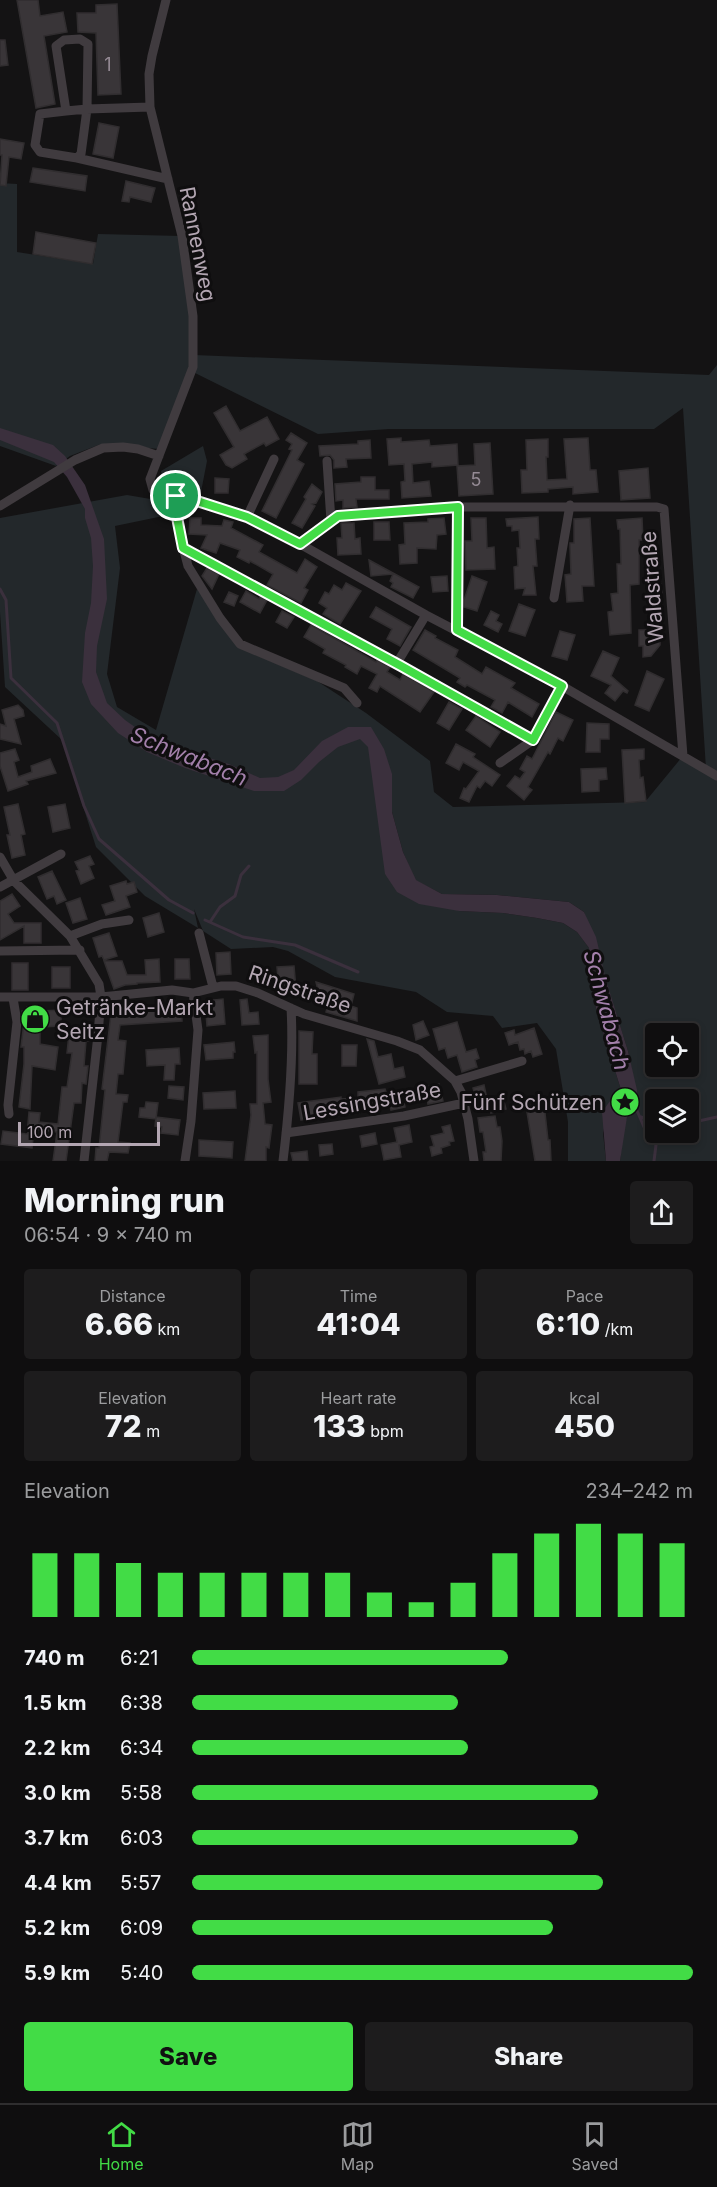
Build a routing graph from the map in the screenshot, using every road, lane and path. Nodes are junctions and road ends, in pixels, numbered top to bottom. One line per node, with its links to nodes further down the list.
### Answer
1 (163, 1): 2 (street, Rannenweg)
2 (150, 107): 3 (street); 6 (street, Rannenweg)
3 (87, 109): 4 (street); 4 (street); 5 (street)
4 (66, 111): 5 (street)
5 (77, 158): 6 (street)
6 (168, 179): 7 (street, Rannenweg)
7 (159, 456): 10 (street, Rannenweg); 11 (street)
8 (274, 459): 14 (street)
9 (327, 461): 15 (street)
10 (176, 496): 14 (street); 17 (street)
11 (0, 506)
12 (570, 506): 13 (street, Waldstraße); 18 (street); 25 (street, Waldstraße)
13 (458, 507): 15 (street, Waldstraße); 20 (street)
14 (247, 517): 16 (street)
15 (331, 521): 16 (street)
16 (300, 544): 19 (street)
17 (183, 548): 21 (street); 23 (street)
18 (554, 598)
19 (426, 615): 20 (street); 21 (street)
20 (457, 630): 22 (street)
21 (397, 663): 24 (street)
22 (562, 686): 24 (street); 25 (street)
23 (357, 703)
24 (533, 740): 26 (street)
25 (683, 756): 27 (street)
26 (500, 763)
27 (717, 776)
28 (60, 854): 30 (street)
29 (0, 857): 30 (street)
30 (14, 881): 31 (street); 34 (street)
31 (0, 887)
32 (129, 920): 34 (street)
33 (199, 933): 37 (street)
34 (70, 936): 35 (street)
35 (80, 950): 36 (street); 40 (street)
36 (0, 951)
37 (213, 987): 38 (street, Ringstraße); 42 (street, Ringstraße)
38 (193, 993): 40 (street, Ringstraße); 49 (street)
39 (0, 997): 41 (street, Ringstraße)
40 (100, 997): 41 (street, Ringstraße); 48 (street)
41 (13, 998): 46 (street)
42 (291, 1008): 44 (street, Ringstraße); 47 (street)
43 (522, 1061): 44 (street)
44 (455, 1081): 45 (street, Ringstraße)
45 (464, 1103): 47 (street, Lessingstraße); 51 (street, Ringstraße)
46 (9, 1114)
47 (286, 1133): 50 (street)
48 (84, 1161)
49 (185, 1161)
50 (283, 1161)
51 (474, 1161)

